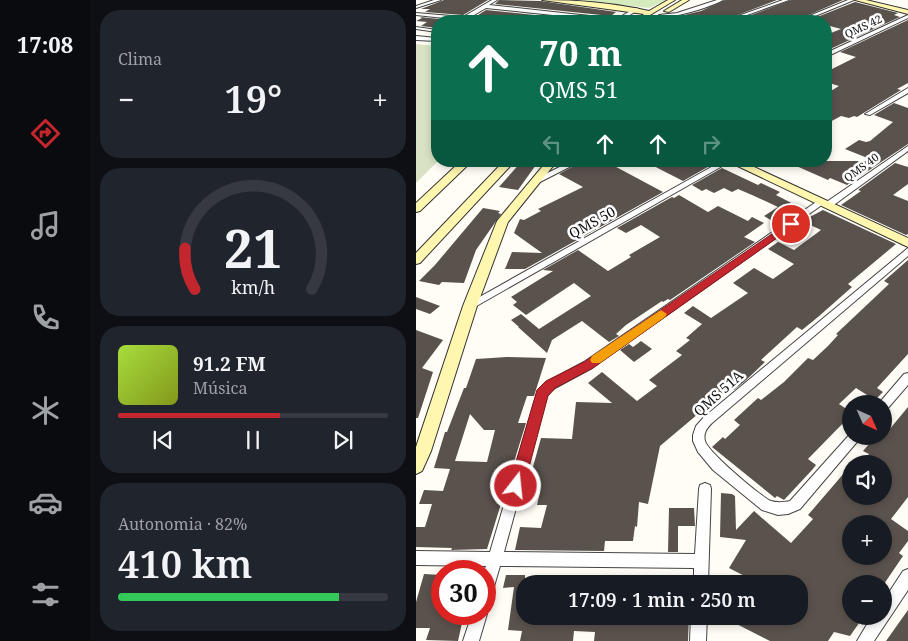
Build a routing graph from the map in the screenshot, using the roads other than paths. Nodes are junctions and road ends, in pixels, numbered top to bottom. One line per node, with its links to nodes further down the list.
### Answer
1 (439, 0): 11 (street)
2 (494, 0): 10 (street)
3 (545, 0): 13 (street)
4 (672, 0): 12 (street)
5 (686, 0): 21 (street)
6 (721, 0): 22 (street)
7 (787, 0): 23 (street)
8 (852, 0): 24 (street)
9 (858, 0): 16 (street)
10 (484, 6): 17 (street); 18 (street)
11 (416, 8)
12 (657, 8): 13 (street); 14 (street)
13 (635, 9): 14 (street); 19 (street)
14 (649, 13): 20 (street)
15 (416, 14): 25 (street)
16 (908, 14): 32 (street, QMS 42)
17 (470, 15)
18 (564, 15)
19 (626, 15)
20 (646, 15)
21 (662, 15)
22 (671, 15)
23 (743, 15)
24 (814, 15)
25 (431, 16)
26 (416, 28): 27 (street)
27 (431, 31)
28 (431, 37): 30 (street)
29 (416, 38): 30 (street)
30 (428, 39): 31 (street)
31 (431, 39)
32 (832, 51)
33 (908, 90): 34 (street)
34 (868, 114)
35 (908, 148): 43 (street, QMS 40)
36 (461, 167): 44 (street)
37 (504, 167): 47 (street)
38 (547, 167): 42 (street)
39 (565, 167): 42 (street)
40 (719, 167): 48 (street, QMS 50)
41 (743, 167): 43 (street)
42 (537, 180): 48 (street)
43 (825, 204): 45 (street); 55 (street, QMS 40)
44 (416, 209)
45 (908, 243)
46 (908, 251): 51 (street, QMS 51A)
47 (416, 260)
48 (470, 306): 52 (street)
49 (908, 377): 50 (street)
50 (892, 396)
51 (848, 445)
52 (416, 466)
53 (705, 489): 56 (street)
54 (416, 558): 55 (street)
55 (496, 560): 56 (street)
56 (702, 561): 57 (street)
57 (701, 575)
58 (908, 576): 59 (street)
59 (892, 600)
60 (476, 625): 63 (street)
61 (699, 625): 64 (street)
62 (875, 625): 65 (street)
63 (471, 641)
64 (698, 641)
65 (865, 641)

